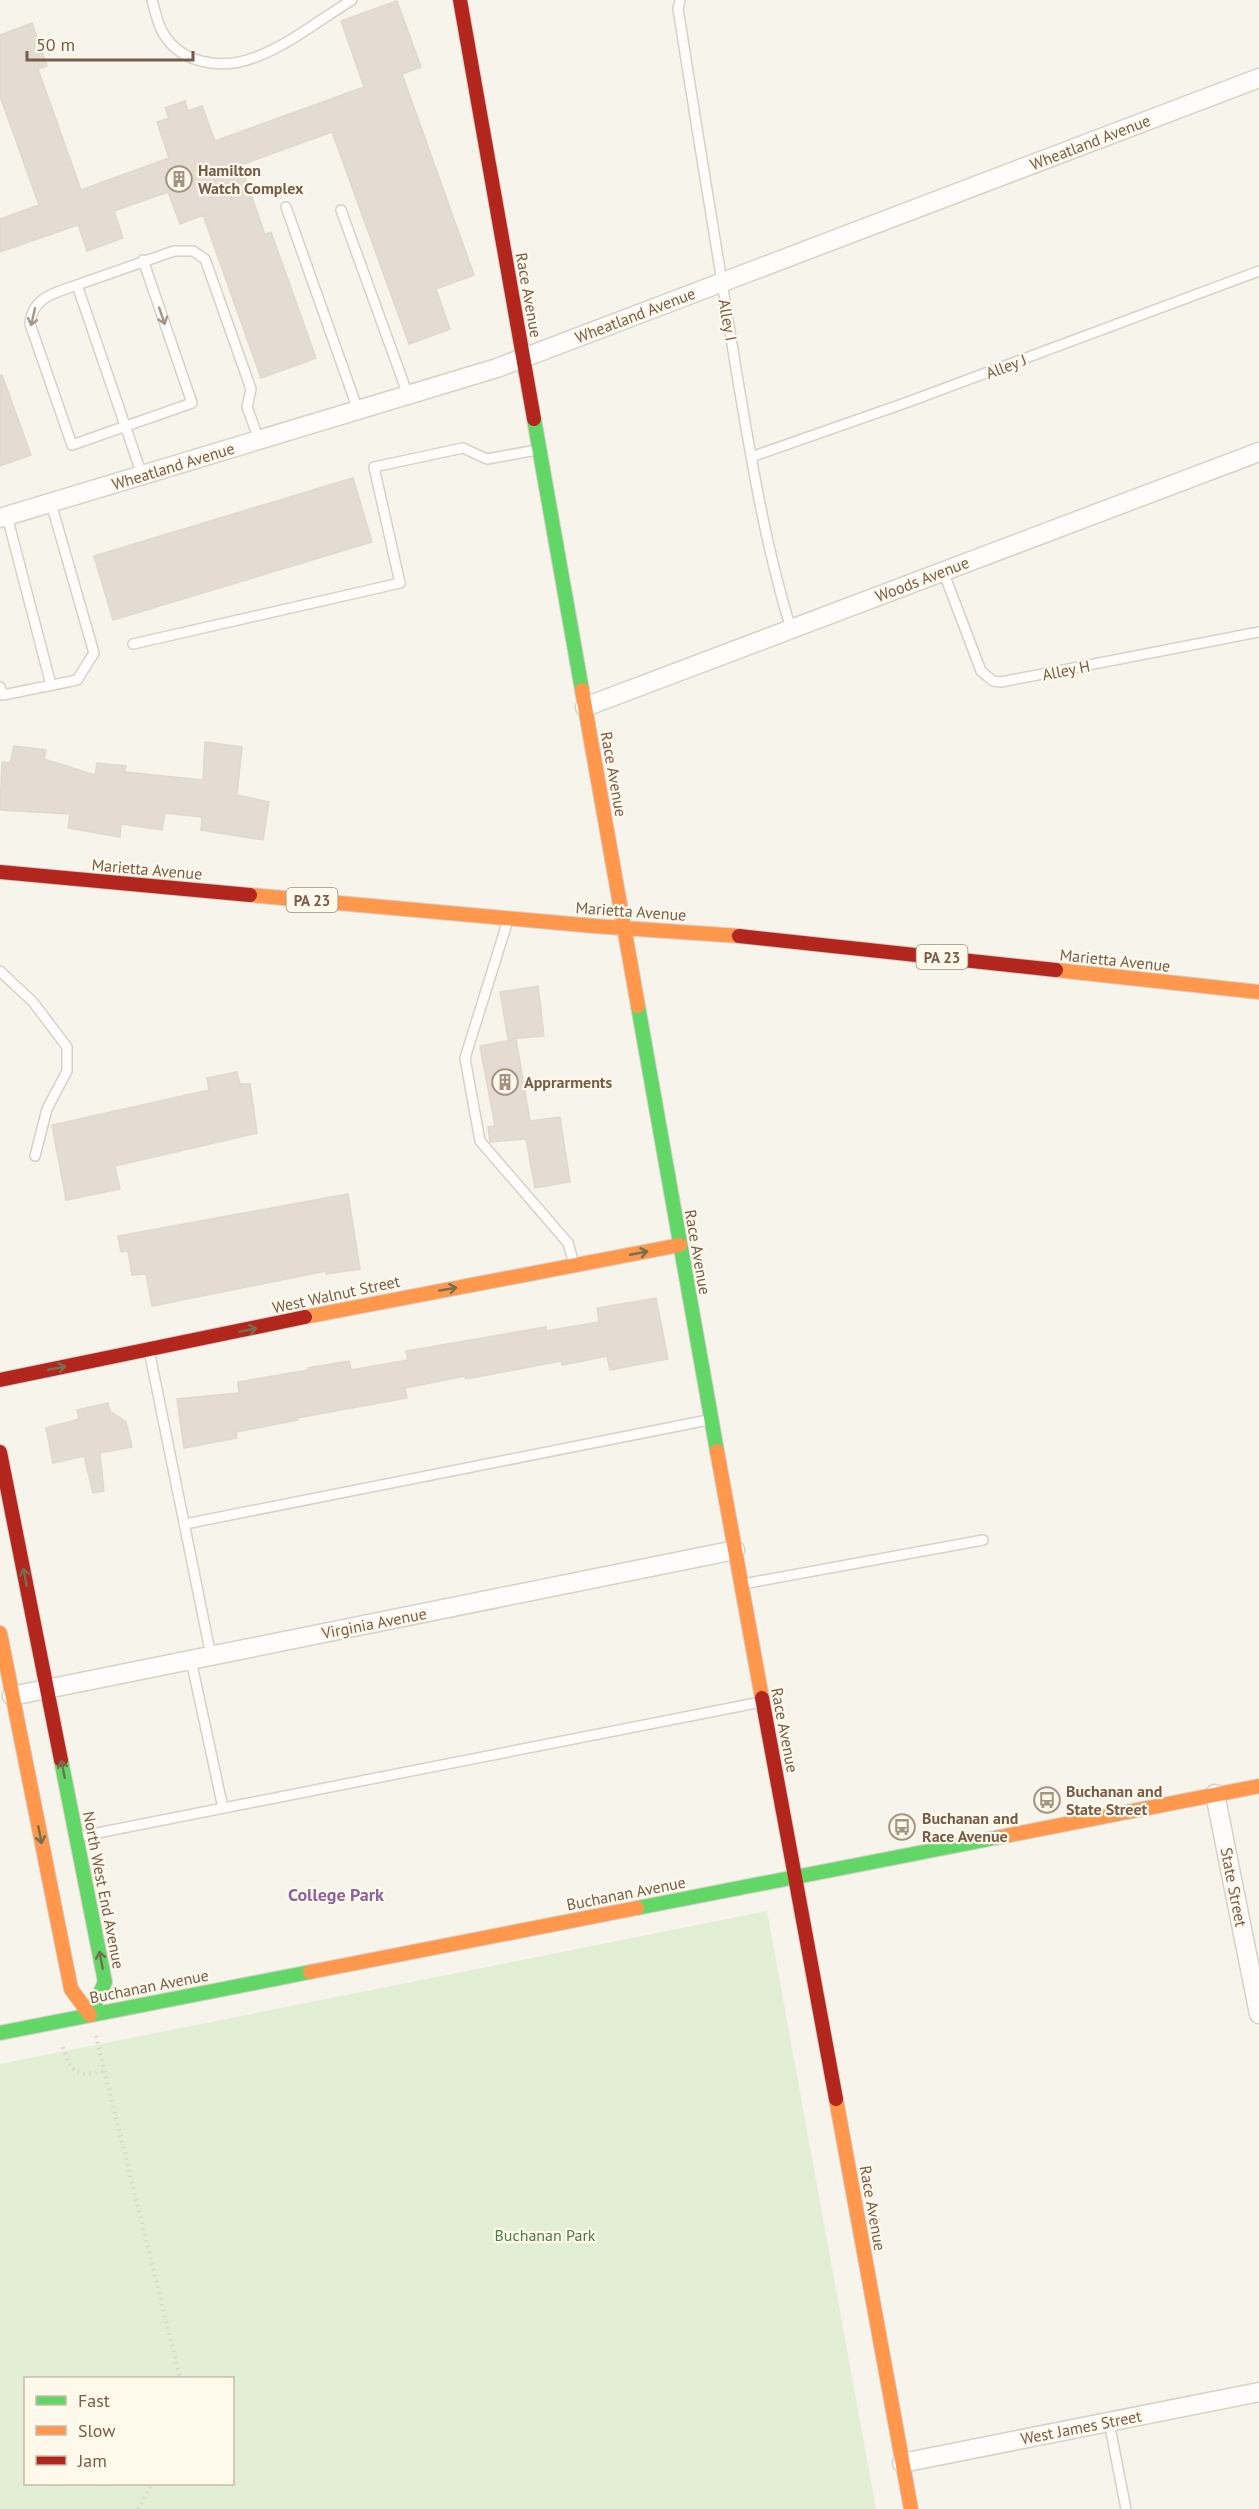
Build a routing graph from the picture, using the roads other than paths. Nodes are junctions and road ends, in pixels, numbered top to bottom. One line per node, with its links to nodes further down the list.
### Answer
1 (152, 0): 2 (lane)
2 (352, 0)
3 (460, 0): 12 (main road, Race Avenue)
4 (679, 4): 10 (lane, Alley I)
5 (1259, 78): 10 (street, Wheatland Avenue)
6 (286, 207): 14 (lane)
7 (341, 210): 13 (lane)
8 (143, 260): 11 (lane); 15 (lane, one-way to 15); 16 (lane)
9 (1259, 271): 19 (lane, Alley J)
10 (721, 282): 12 (street, Wheatland Avenue); 19 (lane, Alley I)
11 (77, 285): 15 (lane); 15 (lane, one-way to 15)
12 (524, 358): 13 (street, Wheatland Avenue); 17 (main road, Race Avenue)
13 (408, 395): 14 (street, Wheatland Avenue)
14 (358, 410): 16 (street, Wheatland Avenue)
15 (126, 427): 20 (lane)
16 (259, 440): 20 (street, Wheatland Avenue)
17 (540, 450): 26 (lane); 29 (main road, Race Avenue)
18 (1259, 452): 23 (street, Woods Avenue)
19 (751, 457): 24 (lane, Alley I)
20 (142, 475): 21 (street, Wheatland Avenue)
21 (51, 503): 22 (street, Wheatland Avenue); 27 (lane)
22 (4, 517): 27 (lane)
23 (943, 571): 24 (street, Woods Avenue); 25 (lane, Alley H)
24 (791, 629): 29 (street, Woods Avenue)
25 (1259, 632)
26 (133, 644)
27 (51, 685): 28 (lane)
28 (0, 687)
29 (585, 707): 32 (main road, Race Avenue)
30 (0, 872): 31 (main road, Marietta Avenue / PA 23)
31 (509, 918): 32 (main road, Marietta Avenue / PA 23); 37 (lane)
32 (624, 927): 34 (main road, Marietta Avenue / PA 23); 36 (main road, Race Avenue)
33 (0, 971): 35 (lane)
34 (1259, 992)
35 (35, 1156)
36 (680, 1245): 37 (main road, West Walnut Street, one-way to 36); 40 (main road, Race Avenue)
37 (575, 1265): 38 (main road, West Walnut Street, one-way to 37)
38 (149, 1350): 39 (main road, West Walnut Street, one-way to 38); 42 (lane)
39 (0, 1380)
40 (711, 1419): 42 (lane); 44 (main road, Race Avenue)
41 (0, 1452): 49 (main road, North West End Avenue, one-way to 41)
42 (185, 1524): 47 (lane)
43 (983, 1540): 45 (lane)
44 (735, 1550): 45 (main road, Race Avenue); 47 (street, Virginia Avenue)
45 (741, 1584): 51 (main road, Race Avenue)
46 (0, 1633): 50 (main road)
47 (211, 1656): 48 (street, Virginia Avenue)
48 (191, 1660): 49 (street, Virginia Avenue); 54 (lane)
49 (47, 1689): 50 (street, Virginia Avenue); 55 (main road, North West End Avenue, one-way to 49)
50 (12, 1696): 58 (main road, one-way to 58)
51 (763, 1701): 54 (lane); 56 (main road, Race Avenue)
52 (1259, 1786): 53 (main road, Buchanan Avenue)
53 (1215, 1794): 56 (main road, Buchanan Avenue); 57 (street, State Street)
54 (223, 1808): 55 (lane)
55 (76, 1837): 58 (main road, North West End Avenue, one-way to 55)
56 (796, 1877): 58 (main road, Buchanan Avenue); 62 (main road, Race Avenue)
57 (1259, 2014)
58 (90, 2015): 59 (main road, Buchanan Avenue)
59 (0, 2033)
60 (1259, 2392): 61 (street, West James Street)
61 (1108, 2422): 62 (street, West James Street); 64 (lane)
62 (902, 2463): 63 (main road, Race Avenue)
63 (911, 2509)
64 (1126, 2509)

